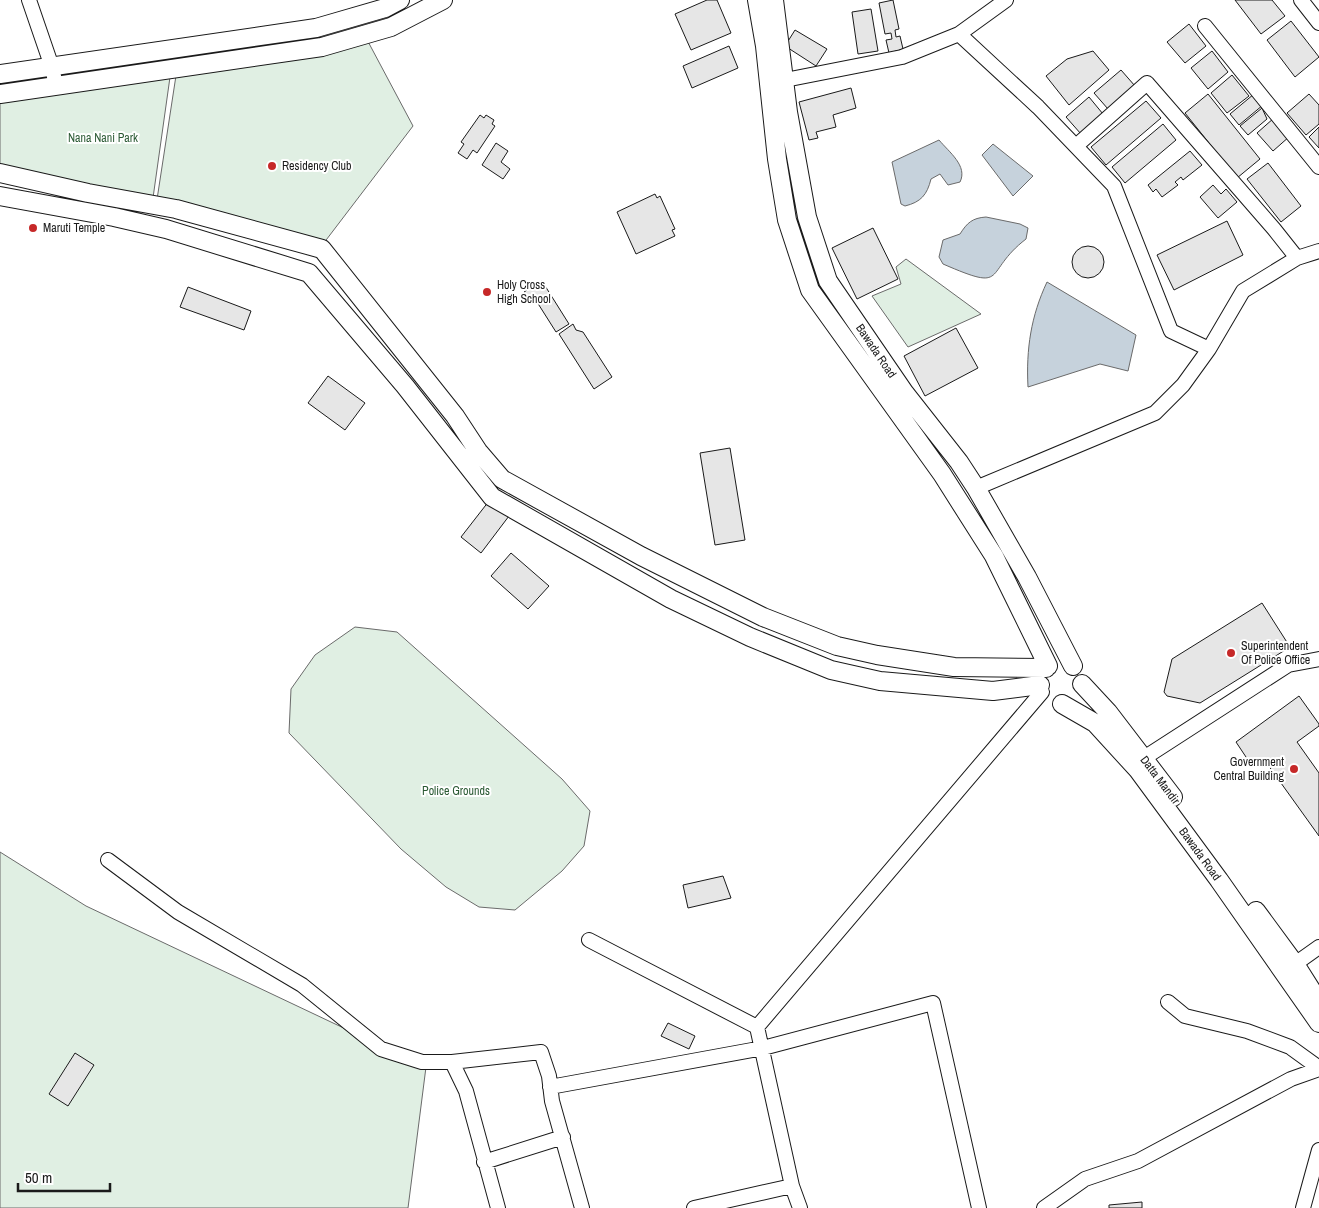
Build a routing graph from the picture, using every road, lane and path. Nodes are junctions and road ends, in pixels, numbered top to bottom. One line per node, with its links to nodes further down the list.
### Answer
1 (29, 0): 11 (street)
2 (400, 0): 11 (main road)
3 (443, 0): 14 (main road)
4 (757, 0): 30 (main road)
5 (774, 0): 13 (main road, Bawada Road)
6 (1006, 0): 10 (street)
7 (1301, 0): 8 (street)
8 (1319, 23)
9 (1205, 26): 17 (street)
10 (959, 34): 13 (street); 16 (street)
11 (52, 67): 12 (main road); 14 (street)
12 (0, 74)
13 (785, 80): 26 (main road, Bawada Road)
14 (56, 86): 15 (main road)
15 (0, 94)
16 (1076, 146): 23 (street); 24 (street)
17 (1319, 167)
18 (0, 174): 20 (main road)
19 (0, 196): 22 (main road)
20 (250, 230): 22 (street); 25 (main road)
21 (1319, 250): 23 (street)
22 (243, 252): 27 (main road)
23 (1297, 258): 24 (street)
24 (1209, 348): 26 (street)
25 (502, 479): 27 (main road); 30 (main road)
26 (976, 488): 29 (main road, Bawada Road)
27 (492, 497): 32 (main road)
28 (1319, 658): 34 (street)
29 (1073, 666): 30 (main road); 31 (main road)
30 (1047, 667): 32 (main road)
31 (1082, 684): 33 (main road); 34 (main road, Datta Mandir)
32 (1041, 689): 33 (main road); 42 (street)
33 (1062, 704): 41 (main road, Bawada Road)
34 (1144, 758): 38 (main road, Datta Mandir)
35 (108, 860): 44 (street)
36 (589, 940): 42 (street)
37 (1319, 947): 38 (street)
38 (1295, 964): 40 (main road, Datta Mandir)
39 (1168, 1002): 45 (street)
40 (1319, 1002)
41 (1319, 1023)
42 (758, 1026): 43 (street)
43 (763, 1048): 46 (street); 50 (street); 55 (street)
44 (452, 1062): 46 (street); 49 (street)
45 (1319, 1069): 56 (street)
46 (550, 1087): 47 (street)
47 (563, 1137): 49 (street); 52 (street)
48 (1319, 1150): 57 (street)
49 (484, 1162): 51 (street)
50 (792, 1186): 53 (street); 54 (street)
51 (498, 1208)
52 (582, 1208)
53 (694, 1208)
54 (800, 1208)
55 (979, 1208)
56 (1044, 1208)
57 (1303, 1208)

